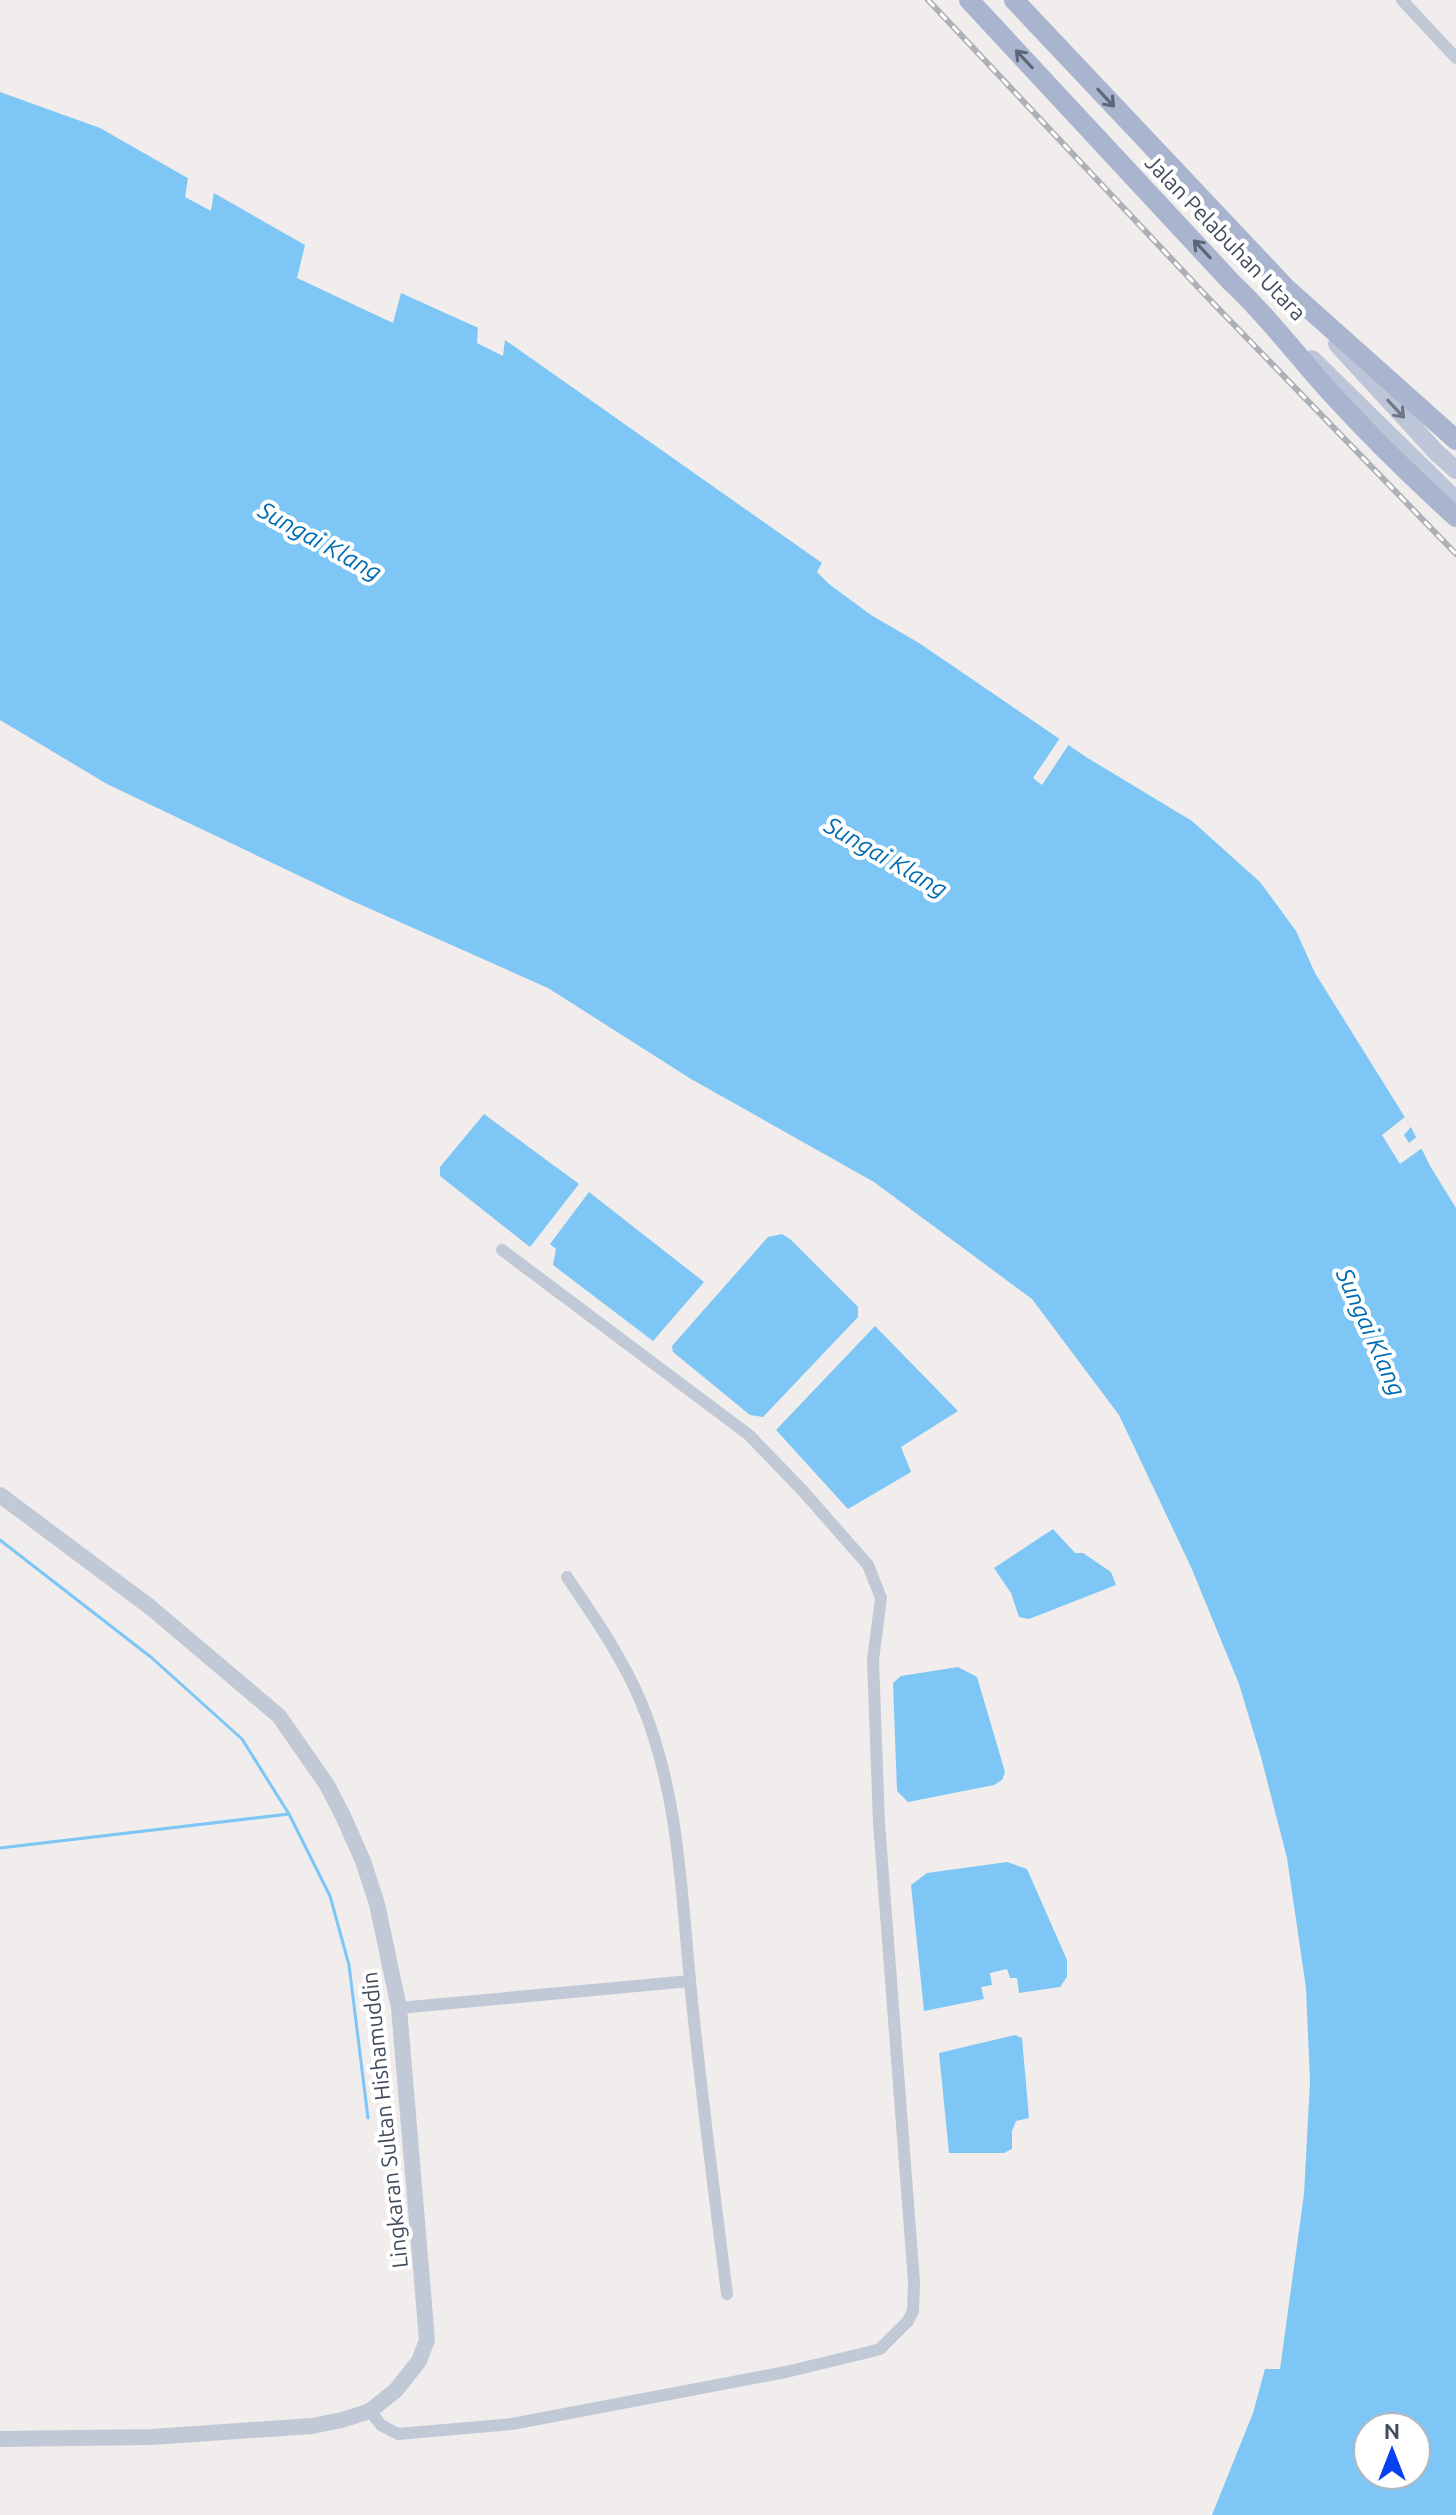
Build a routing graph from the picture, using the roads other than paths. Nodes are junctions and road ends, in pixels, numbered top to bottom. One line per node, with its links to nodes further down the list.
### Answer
1 (969, 0): 8 (main road, Jalan Pelabuhan Utara, one-way to 1)
2 (1014, 0): 5 (main road, Jalan Pelabuhan Utara, one-way to 5)
3 (1402, 0): 4 (street)
4 (1456, 58)
5 (1287, 289): 6 (main road); 7 (main road, Jalan Pelabuhan Utara, one-way to 7)
6 (1456, 440)
7 (1456, 470)
8 (1451, 507)
9 (502, 1250): 15 (street)
10 (0, 1495): 13 (street, Lingkaran Sultan Hishamuddin)
11 (567, 1577): 12 (street)
12 (690, 1981): 13 (street); 14 (street)
13 (399, 2008): 15 (street, Lingkaran Sultan Hishamuddin)
14 (727, 2294)
15 (370, 2411): 16 (street, Lingkaran Sultan Hishamuddin)
16 (0, 2439)

